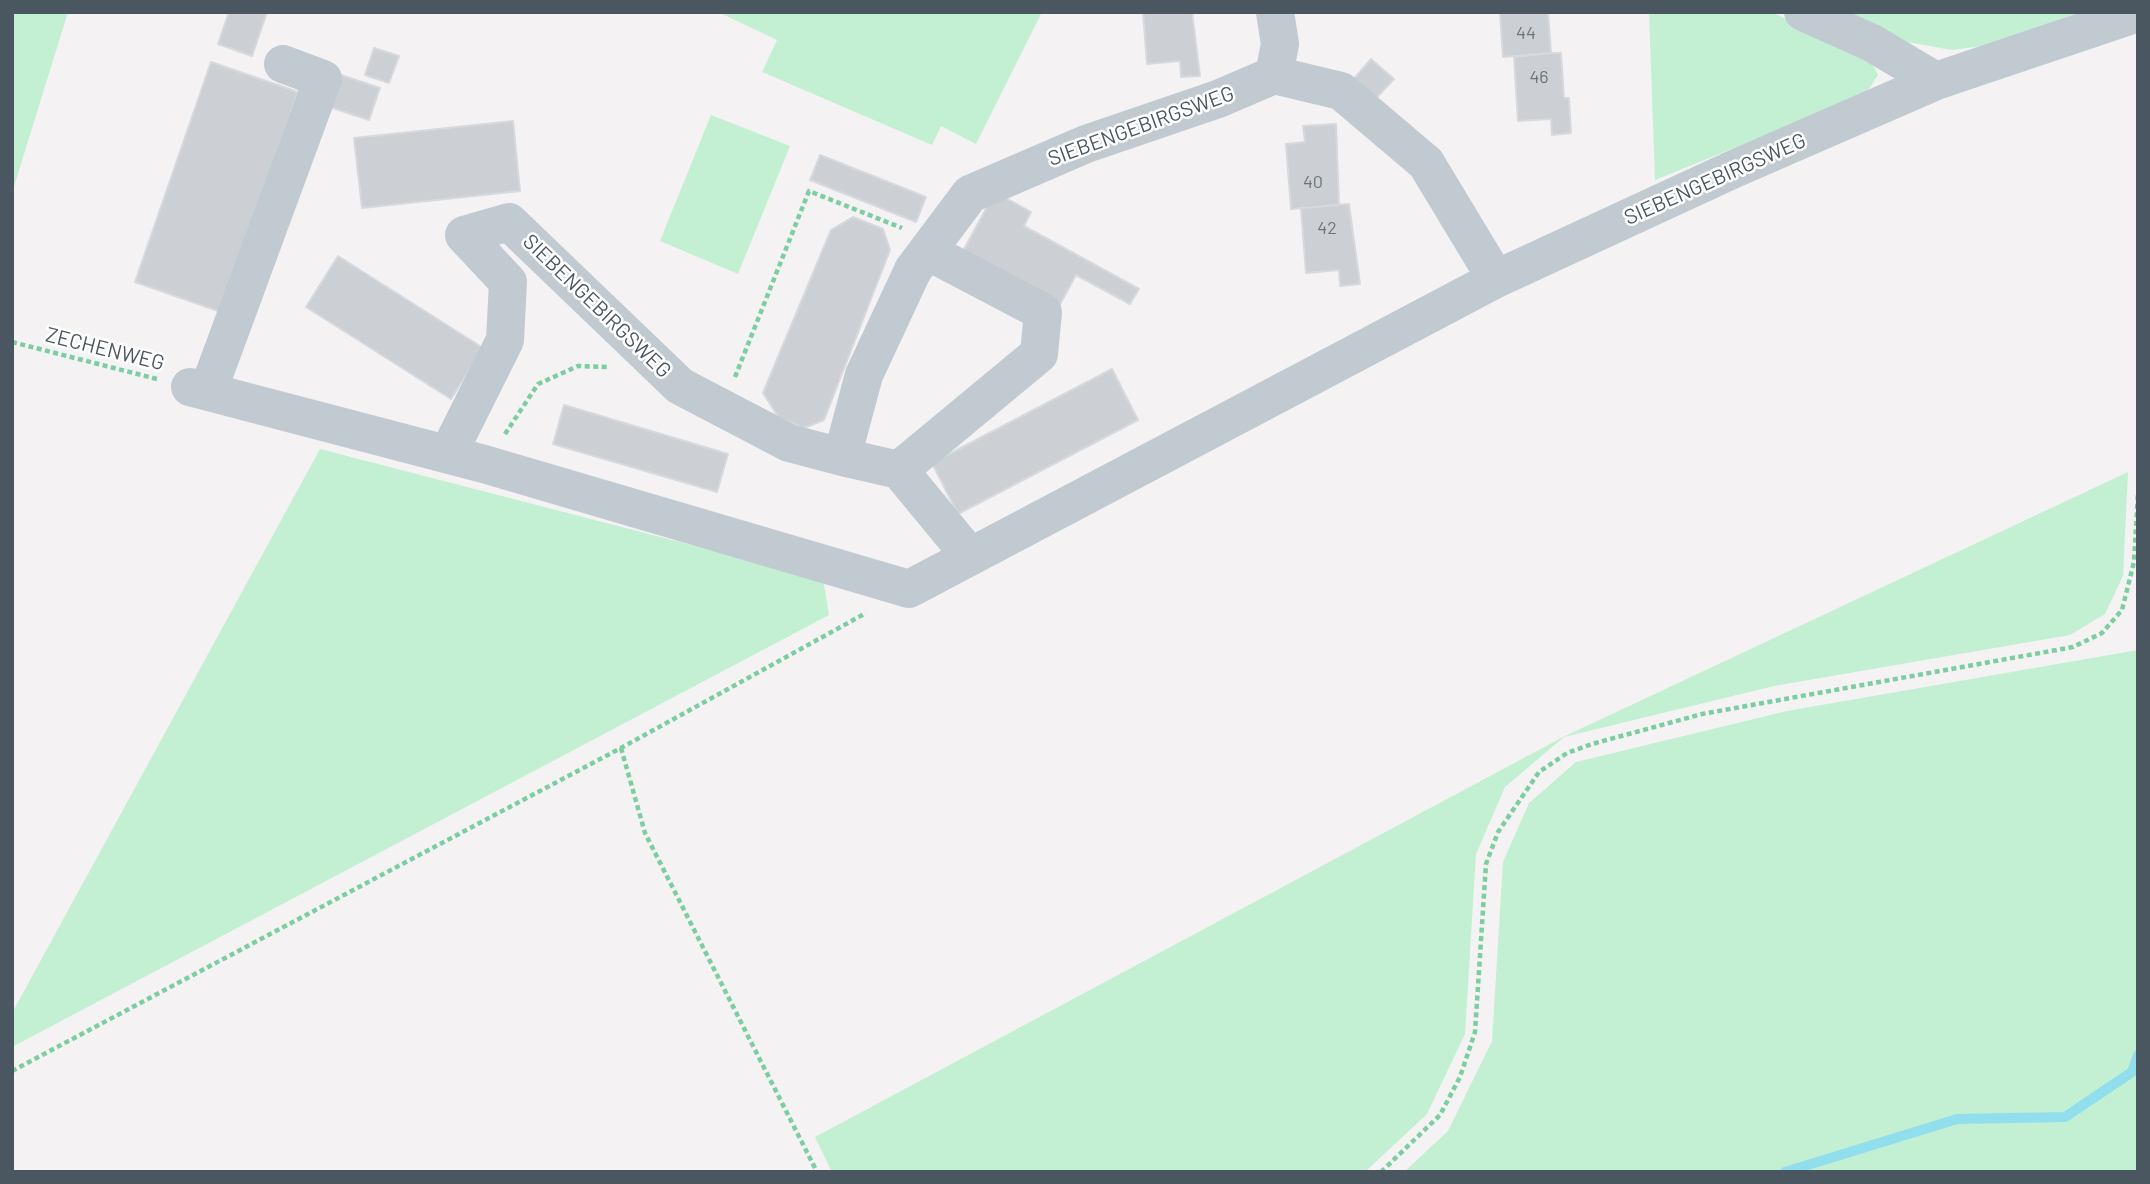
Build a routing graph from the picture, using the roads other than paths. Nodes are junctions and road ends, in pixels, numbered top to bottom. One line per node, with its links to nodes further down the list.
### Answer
1 (1275, 12): 5 (street)
2 (1803, 12): 6 (street)
3 (2138, 13): 6 (street, SIEBENGEBIRGSWEG)
4 (282, 64): 9 (street)
5 (1274, 75): 7 (street, SIEBENGEBIRGSWEG); 8 (street)
6 (1937, 81): 8 (street, SIEBENGEBIRGSWEG)
7 (931, 246): 10 (street, SIEBENGEBIRGSWEG); 11 (street)
8 (1496, 279): 12 (street, SIEBENGEBIRGSWEG)
9 (447, 453): 10 (street, SIEBENGEBIRGSWEG); 12 (street, SIEBENGEBIRGSWEG)
10 (842, 457): 11 (street, SIEBENGEBIRGSWEG)
11 (899, 470): 12 (street)
12 (970, 556)

